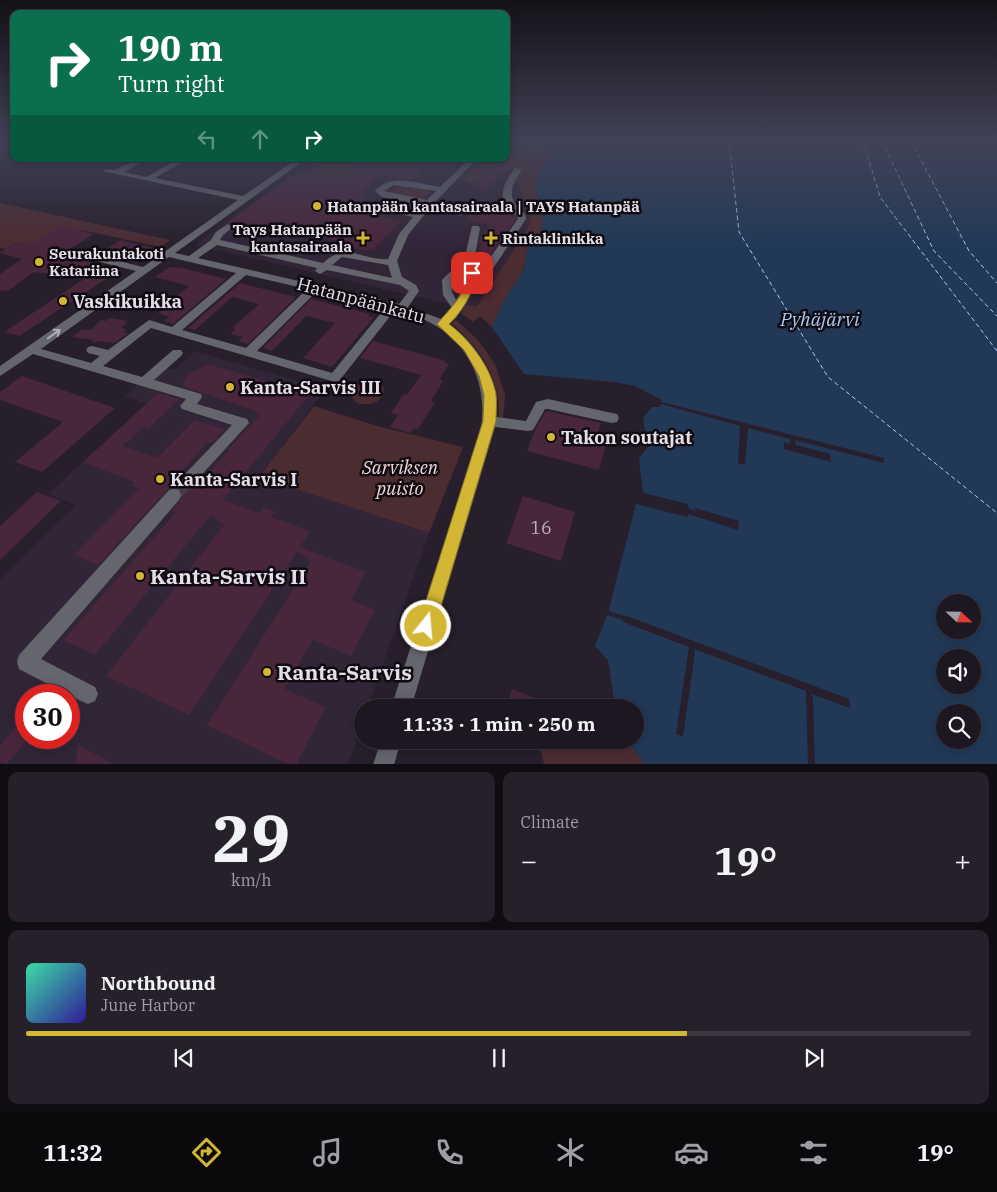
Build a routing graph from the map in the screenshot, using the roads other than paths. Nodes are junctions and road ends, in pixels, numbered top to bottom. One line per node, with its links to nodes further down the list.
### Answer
1 (133, 177): 6 (street)
2 (154, 177): 6 (street)
3 (276, 177): 8 (street)
4 (455, 177): 7 (street)
5 (513, 177): 24 (street)
6 (148, 180): 8 (street)
7 (442, 190): 9 (street); 9 (street)
8 (244, 199): 15 (street)
9 (429, 203): 11 (street)
10 (363, 204): 11 (street)
11 (418, 215): 18 (street)
12 (228, 227): 14 (street)
13 (475, 228): 22 (street)
14 (215, 242): 17 (street); 20 (street)
15 (168, 254): 17 (street, Hatanpäänkatu); 19 (street)
16 (84, 255): 19 (street)
17 (191, 259): 21 (street, Hatanpäänkatu)
18 (392, 261): 20 (street); 23 (street)
19 (144, 270): 27 (street)
20 (321, 270): 23 (street)
21 (244, 271): 25 (street, Hatanpäänkatu); 31 (street)
22 (472, 273): 24 (street); 28 (street)
23 (399, 282): 29 (street)
24 (471, 286): 28 (street)
25 (314, 288): 29 (street, Hatanpäänkatu); 34 (street)
26 (81, 304): 27 (street)
27 (92, 307): 32 (street, one-way to 27)
28 (458, 307): 30 (street)
29 (397, 308): 30 (street, Hatanpäänkatu); 34 (street)
30 (442, 324): 41 (street, Hatanpäänkatu)
31 (174, 331): 34 (street); 36 (street)
32 (32, 350): 37 (street); 38 (street)
33 (92, 350): 36 (street)
34 (249, 352)
35 (177, 353): 39 (street)
36 (111, 354): 37 (street)
37 (94, 367): 39 (street)
38 (0, 372)
39 (144, 382): 42 (street)
40 (612, 418): 41 (street)
41 (490, 421): 45 (street, Hatanpäänkatu)
42 (190, 478)
43 (174, 496): 44 (street)
44 (88, 694)
45 (404, 699)
46 (388, 749): 47 (street)
47 (383, 764)

